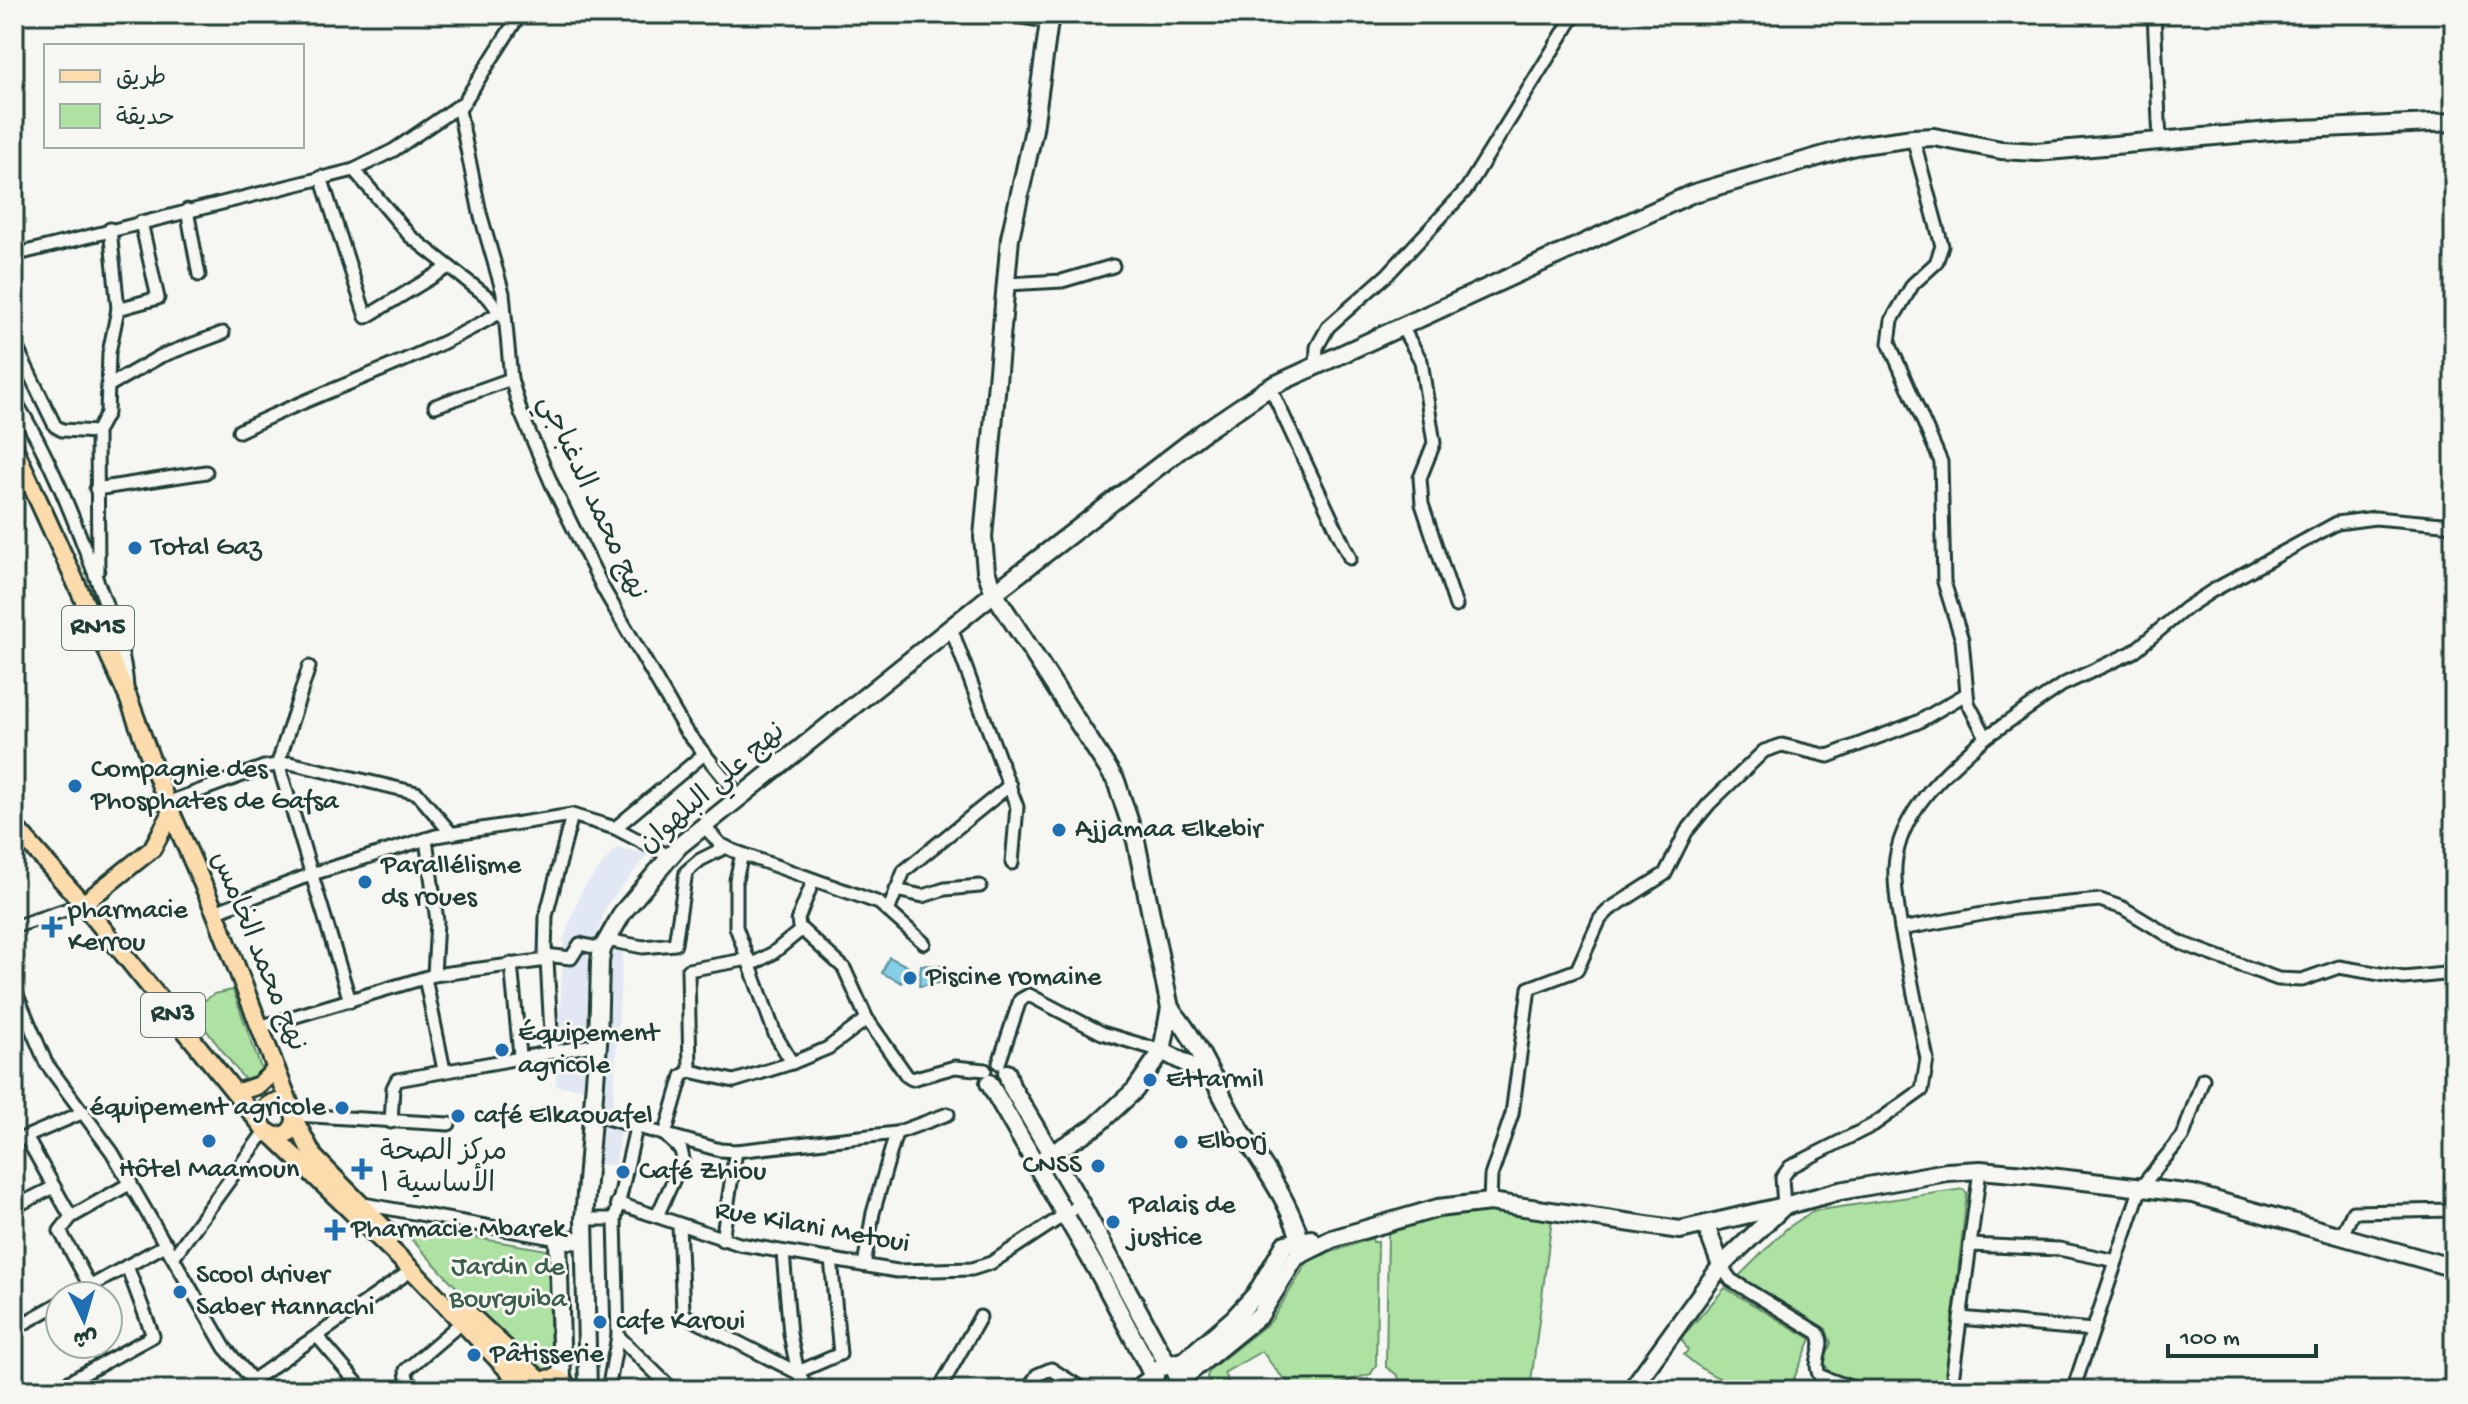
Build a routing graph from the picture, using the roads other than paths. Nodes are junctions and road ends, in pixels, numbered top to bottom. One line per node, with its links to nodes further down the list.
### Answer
1 (520, 14): 6 (street)
2 (1005, 14): 5 (street)
3 (1575, 14): 25 (street)
4 (2154, 14): 9 (street)
5 (1050, 18): 19 (street)
6 (460, 105): 10 (street); 21 (street, نهج محمد الدغباجي)
7 (2454, 122): 9 (street, نهج علي البلهوان)
8 (1913, 138): 9 (street, نهج علي البلهوان); 22 (street, نهج علي البلهوان); 43 (street)
9 (2160, 141)
10 (354, 170): 11 (street); 17 (street)
11 (321, 177): 12 (street); 17 (street)
12 (187, 210): 13 (street); 18 (street)
13 (141, 222): 14 (street); 20 (street)
14 (110, 229): 15 (street); 20 (street)
15 (14, 255)
16 (1113, 266): 19 (street)
17 (447, 268): 21 (street)
18 (199, 275)
19 (1007, 284): 39 (street)
20 (118, 309): 27 (street)
21 (502, 317): 26 (street, نهج محمد الدغباجي); 31 (street)
22 (1403, 329): 25 (street, نهج علي البلهوان); 40 (street)
23 (223, 333): 27 (street)
24 (14, 342): 32 (street)
25 (1316, 364): 28 (street, نهج علي البلهوان)
26 (511, 379): 30 (street); 46 (street, نهج محمد الدغباجي)
27 (108, 386): 32 (street)
28 (1270, 387): 37 (street); 39 (street, نهج علي البلهوان)
29 (14, 399): 38 (street)
30 (435, 406)
31 (239, 431)
32 (97, 432): 35 (street)
33 (14, 447): 44 (main road, RN15)
34 (206, 472): 35 (street)
35 (96, 489): 38 (street)
36 (2454, 525): 45 (street)
37 (1350, 558)
38 (99, 586): 44 (street)
39 (994, 593): 41 (street, نهج علي البلهوان); 82 (street)
40 (1456, 606)
41 (951, 628): 48 (street); 49 (street, نهج علي البلهوان)
42 (309, 667): 47 (street)
43 (1966, 694): 45 (street); 117 (street)
44 (128, 697): 50 (main road, RN15)
45 (1986, 737): 71 (street)
46 (703, 755): 49 (street, نهج محمد الدغباجي); 54 (street)
47 (278, 763): 50 (street); 55 (street); 63 (street)
48 (1010, 785): 61 (street); 66 (street)
49 (740, 797): 53 (street, نهج علي البلهوان)
50 (169, 809): 58 (main road); 62 (main road, نهج محمد الخامس / RN15)
51 (572, 815): 54 (street); 55 (street); 75 (street)
52 (14, 826): 67 (main road, RN3)
53 (705, 827): 57 (street); 60 (street, نهج علي البلهوان)
54 (615, 828): 60 (street)
55 (451, 833): 56 (street)
56 (426, 839): 63 (street); 79 (street)
57 (726, 847): 59 (street); 74 (street)
58 (152, 849): 62 (main road); 67 (main road)
59 (742, 854): 64 (street); 76 (street)
60 (669, 856): 74 (street, نهج علي البلهوان)
61 (1012, 863)
62 (195, 866): 69 (main road, نهج محمد الخامس / RN15)
63 (312, 874): 69 (street); 81 (street)
64 (813, 881): 68 (street); 72 (street)
65 (980, 886): 66 (street)
66 (896, 890): 68 (street)
67 (83, 904): 70 (street); 97 (main road, RN3)
68 (889, 909): 73 (street)
69 (215, 912): 84 (main road, نهج محمد الخامس / RN15)
70 (14, 927)
71 (1901, 929): 78 (street); 120 (street)
72 (801, 930): 76 (street); 83 (street)
73 (924, 943)
74 (604, 944): 75 (street); 85 (street, نهج علي البلهوان)
75 (546, 957): 77 (street); 86 (street)
76 (750, 962): 89 (street); 93 (street)
77 (511, 964): 79 (street); 88 (street)
78 (2454, 973)
79 (430, 977): 81 (street); 92 (street)
80 (14, 988): 98 (street)
81 (350, 1001): 84 (street)
82 (1170, 1008): 87 (street); 95 (street)
83 (867, 1019): 89 (street); 94 (street)
84 (259, 1027): 91 (main road, نهج محمد الخامس / RN15)
85 (598, 1044): 86 (street); 99 (street, نهج علي البلهوان)
86 (552, 1051): 88 (street)
87 (1162, 1051): 90 (street); 95 (street); 110 (street)
88 (520, 1055): 92 (street)
89 (792, 1063): 93 (street)
90 (1003, 1068): 94 (street); 94 (street); 110 (street)
91 (276, 1069): 97 (main road); 101 (main road, نهج محمد الخامس / RN15)
92 (444, 1070): 102 (street)
93 (690, 1071): 107 (street)
94 (987, 1076): 111 (street)
95 (1214, 1078): 136 (street)
96 (2203, 1079): 115 (street)
97 (236, 1093): 105 (main road, RN3)
98 (84, 1112): 108 (street); 113 (street)
99 (592, 1114): 104 (street); 126 (street, نهج علي البلهوان)
100 (948, 1114): 106 (street)
101 (294, 1115): 102 (street); 105 (main road); 105 (main road); 116 (main road, نهج محمد الخامس)
102 (391, 1122): 103 (street)
103 (449, 1124)
104 (636, 1128): 107 (street); 118 (street)
105 (266, 1130): 138 (street); 145 (main road)
106 (896, 1133): 109 (street); 141 (street)
107 (665, 1135): 109 (street); 124 (street)
108 (19, 1138): 114 (street)
109 (736, 1151): 132 (street)
110 (1052, 1154): 111 (street); 119 (street)
111 (1035, 1164): 123 (street)
112 (1980, 1170): 115 (street); 120 (street); 135 (street)
113 (131, 1183): 125 (street); 134 (street)
114 (54, 1187): 121 (street); 125 (street)
115 (2141, 1187): 130 (street); 140 (street)
116 (358, 1202): 131 (street); 162 (main road, نهج محمد الخامس)
117 (1490, 1202): 129 (street); 136 (street)
118 (617, 1203): 124 (street, Rue Kilani Metoui); 127 (street)
119 (1081, 1204): 123 (street, Rue Kilani Metoui); 160 (street)
120 (1784, 1206): 129 (street); 143 (street)
121 (14, 1207)
122 (2454, 1210): 130 (street)
123 (1064, 1214): 141 (street, Rue Kilani Metoui); 164 (street)
124 (657, 1216): 128 (street, Rue Kilani Metoui)
125 (71, 1217): 146 (street)
126 (584, 1219): 127 (street); 133 (street, نهج علي البلهوان)
127 (615, 1219): 156 (street)
128 (679, 1226): 132 (street, Rue Kilani Metoui); 157 (street)
129 (1706, 1226): 143 (street)
130 (2342, 1235): 144 (street)
131 (558, 1239): 133 (street); 163 (street)
132 (722, 1240): 137 (street, Rue Kilani Metoui)
133 (583, 1241): 169 (street, نهج علي البلهوان)
134 (167, 1244): 138 (street); 142 (street)
135 (1970, 1245): 140 (street); 151 (street)
136 (1302, 1246): 160 (street)
137 (783, 1253): 139 (street, Rue Kilani Metoui); 157 (street)
138 (174, 1256): 161 (street)
139 (831, 1259): 141 (street, Rue Kilani Metoui); 157 (street)
140 (2116, 1261): 154 (street)
141 (864, 1265)
142 (127, 1266): 147 (street); 165 (street)
143 (1721, 1266): 177 (street); 178 (street)
144 (2454, 1268)
145 (412, 1270): 152 (main road); 155 (street)
146 (87, 1280)
147 (101, 1280)
148 (44, 1312): 153 (street)
149 (14, 1314): 153 (street)
150 (980, 1317): 173 (street)
151 (1960, 1318): 154 (street); 158 (street)
152 (462, 1322): 159 (main road); 167 (street)
153 (17, 1328)
154 (2093, 1330): 179 (street)
155 (317, 1336): 161 (street); 166 (street)
156 (618, 1336): 170 (street); 171 (street)
157 (798, 1372): 172 (street)
158 (1953, 1373)
159 (514, 1376): 162 (main road); 168 (street)
160 (1177, 1382): 164 (street)
161 (258, 1387)
162 (535, 1387): 163 (main road)
163 (568, 1387)
164 (1156, 1387): 176 (street)
165 (54, 1390)
166 (363, 1390)
167 (416, 1390)
168 (500, 1390)
169 (588, 1390)
170 (608, 1390)
171 (673, 1390)
172 (809, 1390)
173 (939, 1390)
174 (1028, 1390): 175 (street)
175 (1084, 1390)
176 (1135, 1390)
177 (1631, 1390)
178 (1858, 1390)
179 (2073, 1390)

